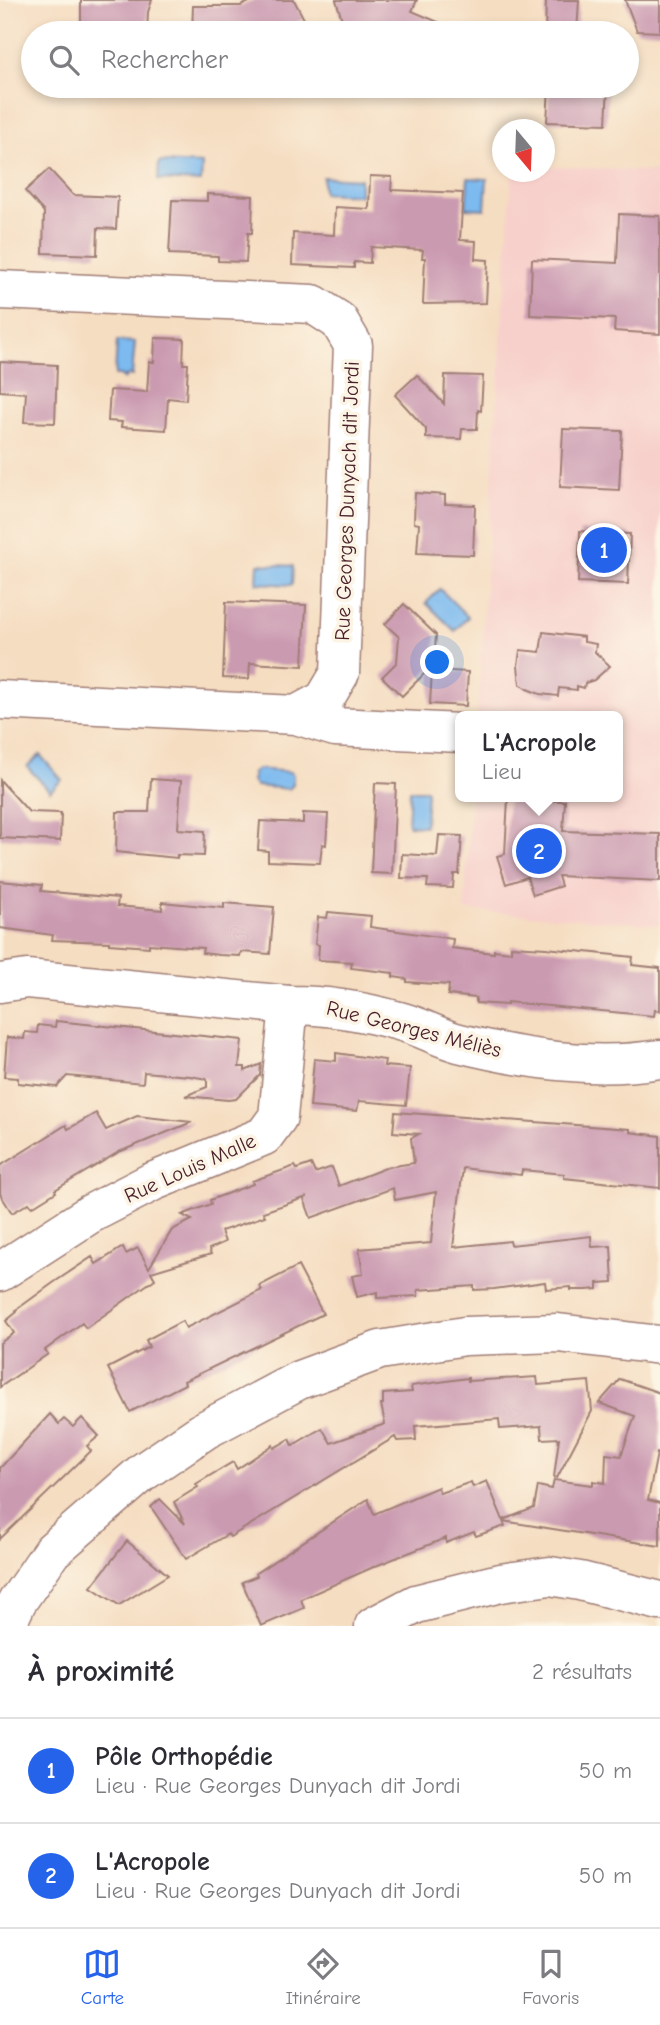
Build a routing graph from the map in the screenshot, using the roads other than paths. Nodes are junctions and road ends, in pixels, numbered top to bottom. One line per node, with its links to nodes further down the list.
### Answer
1 (0, 290): 3 (street, Rue Georges Dunyach dit Jordi)
2 (0, 701): 3 (street)
3 (296, 715): 4 (street)
4 (455, 733)
5 (0, 983): 6 (street, Rue Georges Méliès)
6 (289, 1005): 7 (street, Rue Georges Méliès); 8 (street, Rue Louis Malle)
7 (660, 1059)
8 (0, 1272)
9 (660, 1346): 11 (street)
10 (660, 1601): 12 (street)
11 (8, 1606)
12 (374, 1626)

